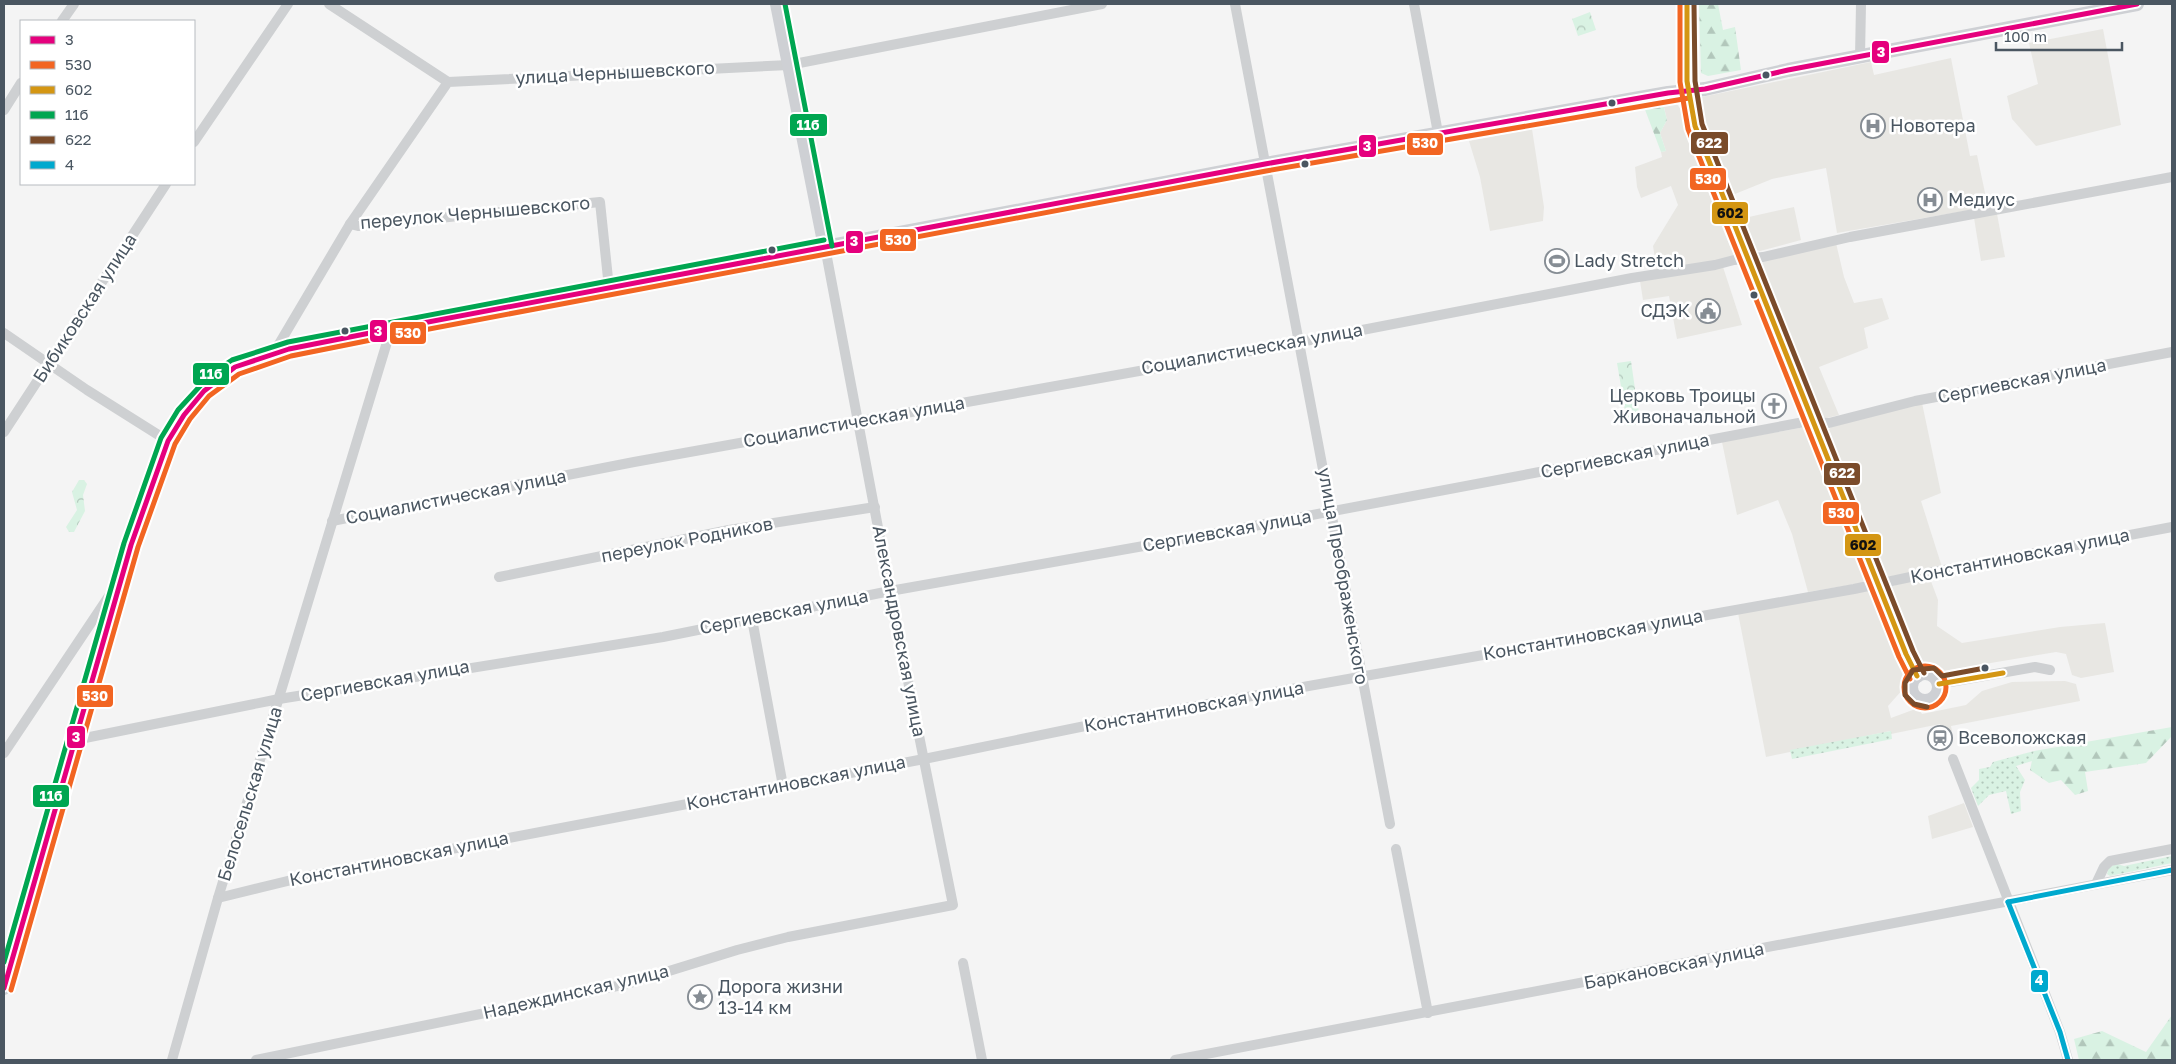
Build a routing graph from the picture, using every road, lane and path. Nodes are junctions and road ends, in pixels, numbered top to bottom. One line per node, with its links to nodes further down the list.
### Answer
1 (74, 4): 11 (street)
2 (288, 4): 19 (street)
3 (329, 4): 14 (street)
4 (777, 4): 13 (street, Александровская улица)
5 (1102, 4): 13 (street, улица Чернышевского)
6 (1235, 4): 20 (street, улица Преображенского)
7 (1414, 4): 18 (street)
8 (1687, 4): 16 (street)
9 (1861, 4): 12 (street)
10 (2137, 4): 12 (street)
11 (63, 20)
12 (1860, 57): 16 (street)
13 (789, 65): 14 (street, улица Чернышевского); 24 (street, Александровская улица)
14 (448, 82): 23 (street)
15 (20, 85): 17 (street)
16 (1688, 91): 18 (street); 25 (street)
17 (4, 110)
18 (1438, 133): 20 (street)
19 (195, 141)
20 (1265, 164): 24 (street); 29 (street, улица Преображенского)
21 (2172, 178): 25 (street, Социалистическая улица)
22 (165, 185): 32 (street, Бибиковская улица)
23 (350, 224): 26 (street, переулок Чернышевского); 31 (street)
24 (826, 247): 26 (street); 33 (street, Александровская улица)
25 (1748, 258): 29 (street, Социалистическая улица); 34 (street)
26 (609, 288): 27 (street)
27 (391, 329): 31 (street); 39 (street, Белосельская улица)
28 (4, 333): 32 (street)
29 (1300, 342): 33 (street, Социалистическая улица); 38 (street, улица Преображенского)
30 (2172, 352): 34 (street, Сергиевская улица)
31 (270, 354): 36 (street)
32 (49, 365): 35 (street, Бибиковская улица); 36 (street)
33 (859, 422): 37 (street, Александровская улица); 39 (street, Социалистическая улица)
34 (1814, 422): 38 (street, Сергиевская улица); 43 (street)
35 (4, 432)
36 (168, 441): 41 (street)
37 (875, 507): 42 (street, переулок Родников); 44 (street, Александровская улица)
38 (1332, 512): 44 (street, Сергиевская улица); 48 (street, улица Преображенского)
39 (332, 521): 50 (street, Белосельская улица)
40 (2172, 527): 43 (street, Константиновская улица)
41 (123, 575): 51 (street); 52 (street)
42 (499, 577)
43 (1878, 584): 47 (street); 48 (street, Константиновская улица)
44 (890, 591): 45 (street, Сергиевская улица); 54 (street, Александровская улица)
45 (752, 619): 50 (street, Сергиевская улица); 55 (street)
46 (2050, 670): 49 (street)
47 (1917, 676): 49 (street); 49 (street)
48 (1362, 677): 54 (street, Константиновская улица); 56 (street, улица Преображенского)
49 (1939, 684)
50 (279, 699): 51 (street, Сергиевская улица); 61 (street, Белосельская улица)
51 (75, 740): 65 (street)
52 (4, 753)
53 (1953, 758): 62 (street)
54 (924, 759): 55 (street, Константиновская улица); 63 (street, Александровская улица)
55 (783, 786): 61 (street, Константиновская улица)
56 (1390, 824)
57 (1396, 849): 66 (street)
58 (2172, 849): 60 (street)
59 (2172, 870): 60 (street, Баркановская улица)
60 (2096, 884): 62 (street, Баркановская улица)
61 (218, 898): 67 (street, Белосельская улица)
62 (2008, 902): 66 (street, Баркановская улица); 71 (street)
63 (953, 905): 68 (street, Надеждинская улица)
64 (964, 963): 69 (street)
65 (4, 988)
66 (1428, 1013): 70 (street, Баркановская улица)
67 (172, 1060)
68 (256, 1060)
69 (982, 1060)
70 (1175, 1060)
71 (2068, 1060)

